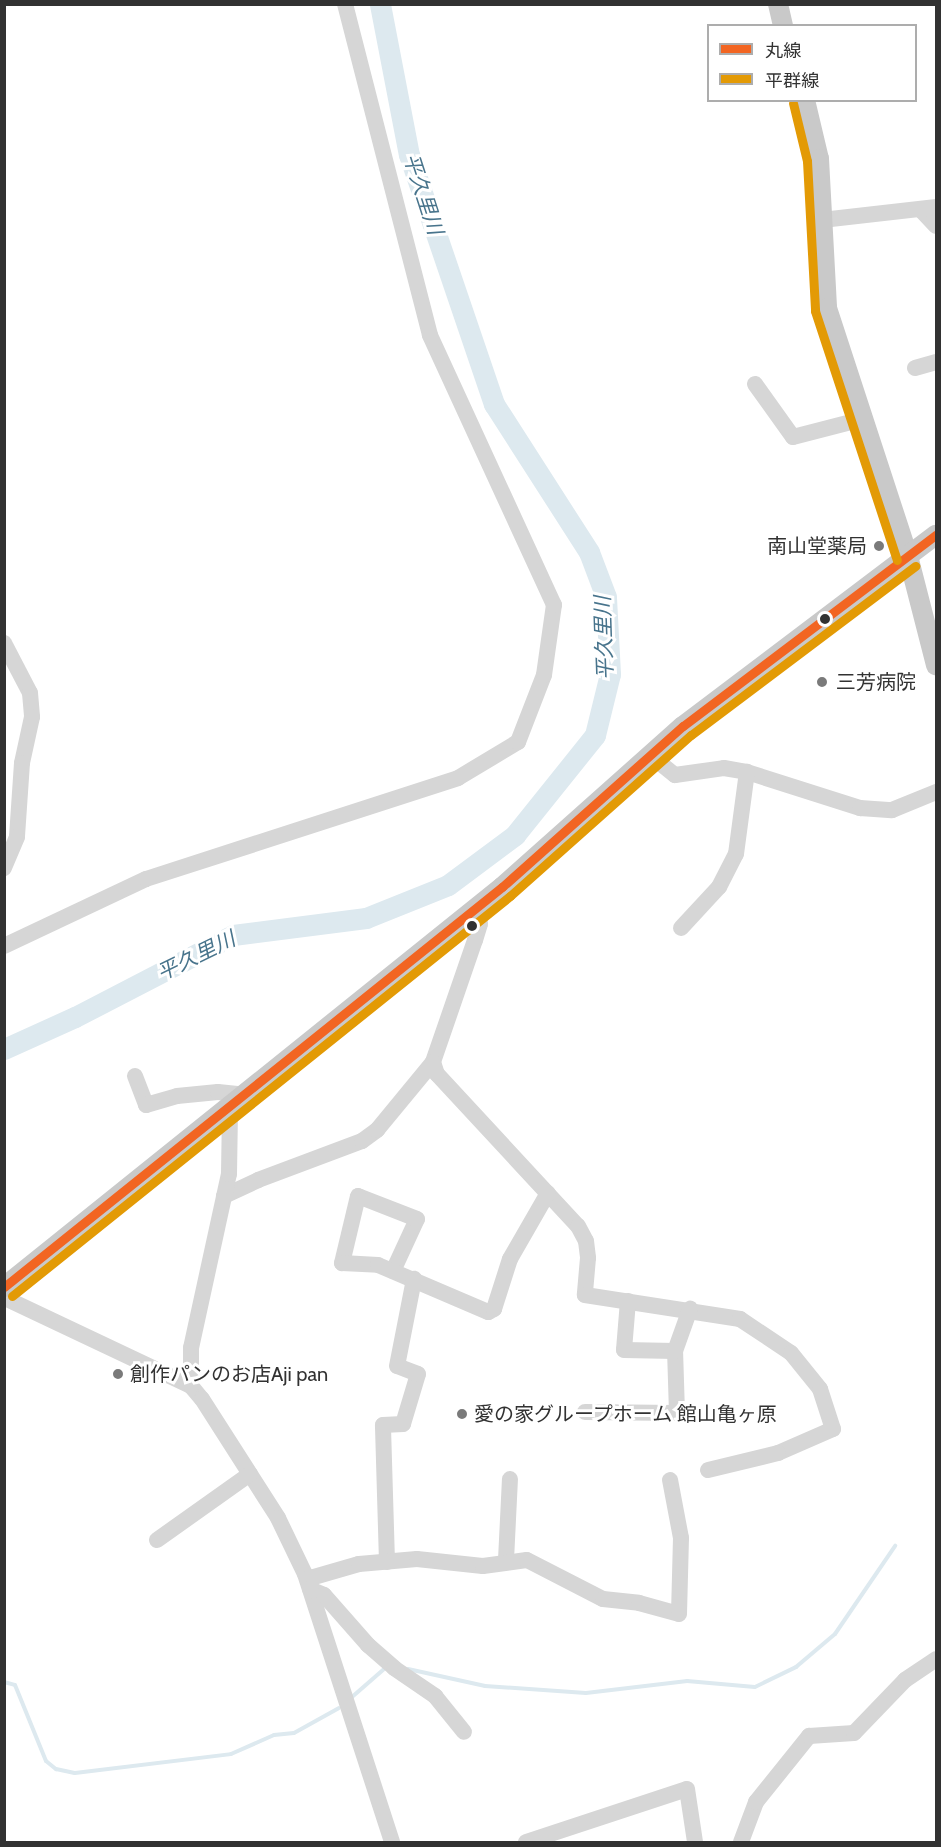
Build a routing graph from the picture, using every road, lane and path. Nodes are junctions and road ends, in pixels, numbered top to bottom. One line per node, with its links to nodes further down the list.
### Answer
1 (345, 4): 23 (street)
2 (778, 4): 3 (main road)
3 (783, 24)
4 (805, 102): 6 (main road)
5 (929, 208): 6 (street); 7 (street)
6 (822, 220): 11 (main road)
7 (936, 226)
8 (936, 362): 9 (street)
9 (915, 368)
10 (755, 384): 11 (street)
11 (863, 419): 13 (main road)
12 (936, 534): 13 (main road)
13 (908, 555): 15 (main road); 16 (main road)
14 (4, 643): 19 (street)
15 (936, 665)
16 (650, 755): 17 (street); 21 (main road)
17 (747, 771): 18 (street); 22 (street)
18 (936, 792)
19 (9, 845): 20 (street)
20 (4, 868)
21 (477, 906): 24 (street); 26 (main road)
22 (681, 928)
23 (4, 946)
24 (434, 1062): 28 (street); 29 (street)
25 (135, 1076): 26 (street)
26 (247, 1095): 27 (main road)
27 (230, 1109): 29 (street); 32 (main road)
28 (548, 1193): 31 (street); 33 (street)
29 (225, 1196): 36 (street)
30 (393, 1271): 30 (street); 31 (street)
31 (414, 1279): 44 (street)
32 (4, 1288): 36 (street)
33 (628, 1300): 34 (street); 35 (street)
34 (690, 1309): 35 (street); 38 (street)
35 (675, 1351): 37 (street)
36 (191, 1386): 39 (street)
37 (585, 1412)
38 (708, 1470)
39 (250, 1474): 42 (street); 45 (street)
40 (510, 1479): 43 (street)
41 (670, 1480): 43 (street)
42 (157, 1540)
43 (506, 1560): 44 (street)
44 (387, 1562): 45 (street)
45 (308, 1584): 47 (street); 48 (street)
46 (936, 1659): 51 (street)
47 (464, 1731)
48 (392, 1842)
49 (526, 1842): 50 (street)
50 (695, 1842)
51 (741, 1842)

